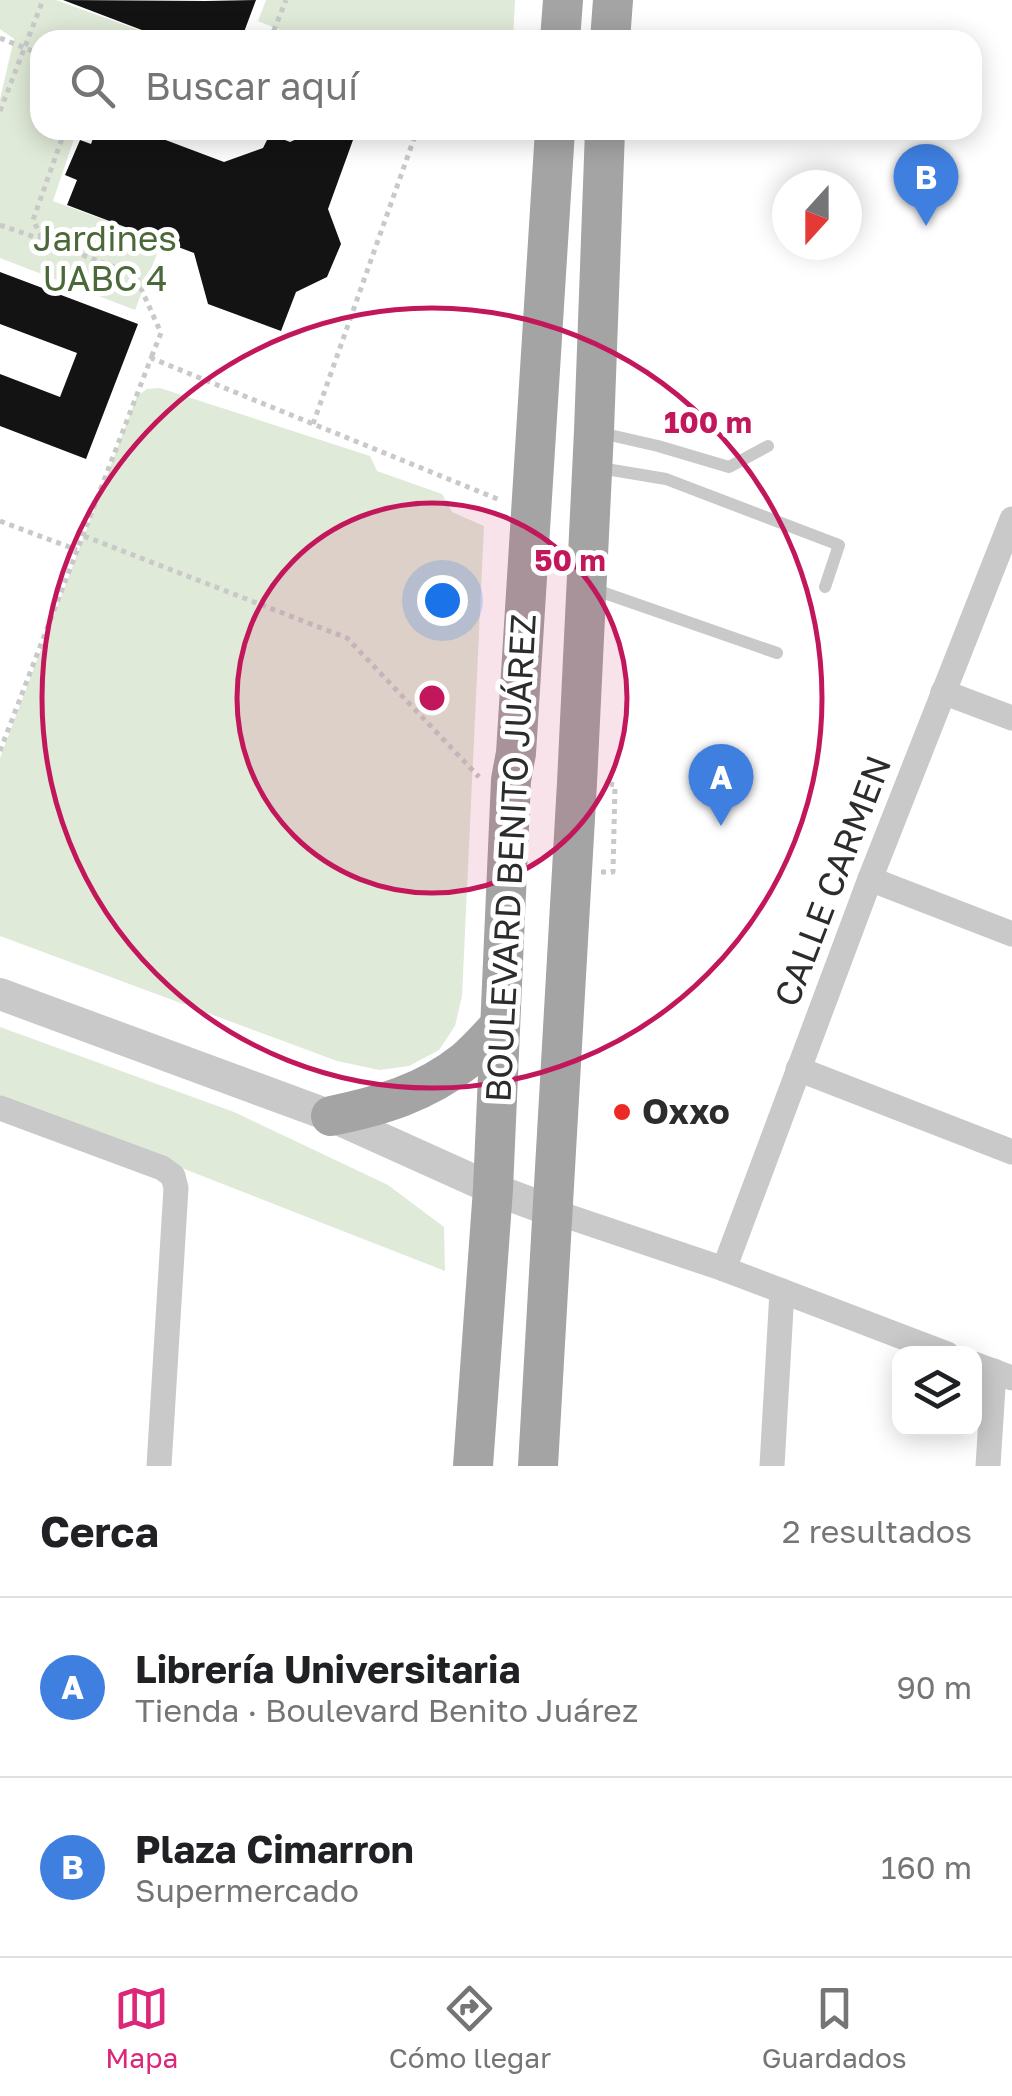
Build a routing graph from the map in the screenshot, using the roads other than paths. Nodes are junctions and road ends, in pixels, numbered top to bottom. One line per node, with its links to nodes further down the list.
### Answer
1 (563, 0): 3 (main road)
2 (613, 0): 4 (main road)
3 (561, 30)
4 (611, 30)
5 (554, 140): 18 (main road, BOULEVARD BENITO JUÁREZ)
6 (605, 140): 8 (main road, BOULEVARD BENITO JUÁREZ)
7 (768, 446): 8 (lane)
8 (593, 449): 10 (lane); 11 (main road, BOULEVARD BENITO JUÁREZ)
9 (1012, 519): 13 (street, CALLE CARMEN)
10 (825, 586)
11 (586, 587): 12 (lane); 24 (main road, BOULEVARD BENITO JUÁREZ)
12 (777, 652)
13 (944, 692): 14 (street); 15 (street, CALLE CARMEN)
14 (1012, 718)
15 (870, 879): 16 (street); 19 (street, CALLE CARMEN)
16 (1012, 934)
17 (0, 994): 21 (street)
18 (499, 1027): 21 (main road); 23 (main road, BOULEVARD BENITO JUÁREZ)
19 (798, 1070): 22 (street); 25 (street, CALLE CARMEN)
20 (0, 1108): 29 (street)
21 (331, 1116): 23 (street)
22 (1012, 1152)
23 (493, 1188): 24 (street); 30 (main road, BOULEVARD BENITO JUÁREZ)
24 (552, 1212): 25 (street); 31 (main road, BOULEVARD BENITO JUÁREZ)
25 (724, 1269): 26 (street)
26 (782, 1291): 27 (street); 32 (street)
27 (926, 1346)
28 (993, 1371): 33 (street)
29 (159, 1466)
30 (473, 1466)
31 (538, 1466)
32 (772, 1466)
33 (988, 1466)

